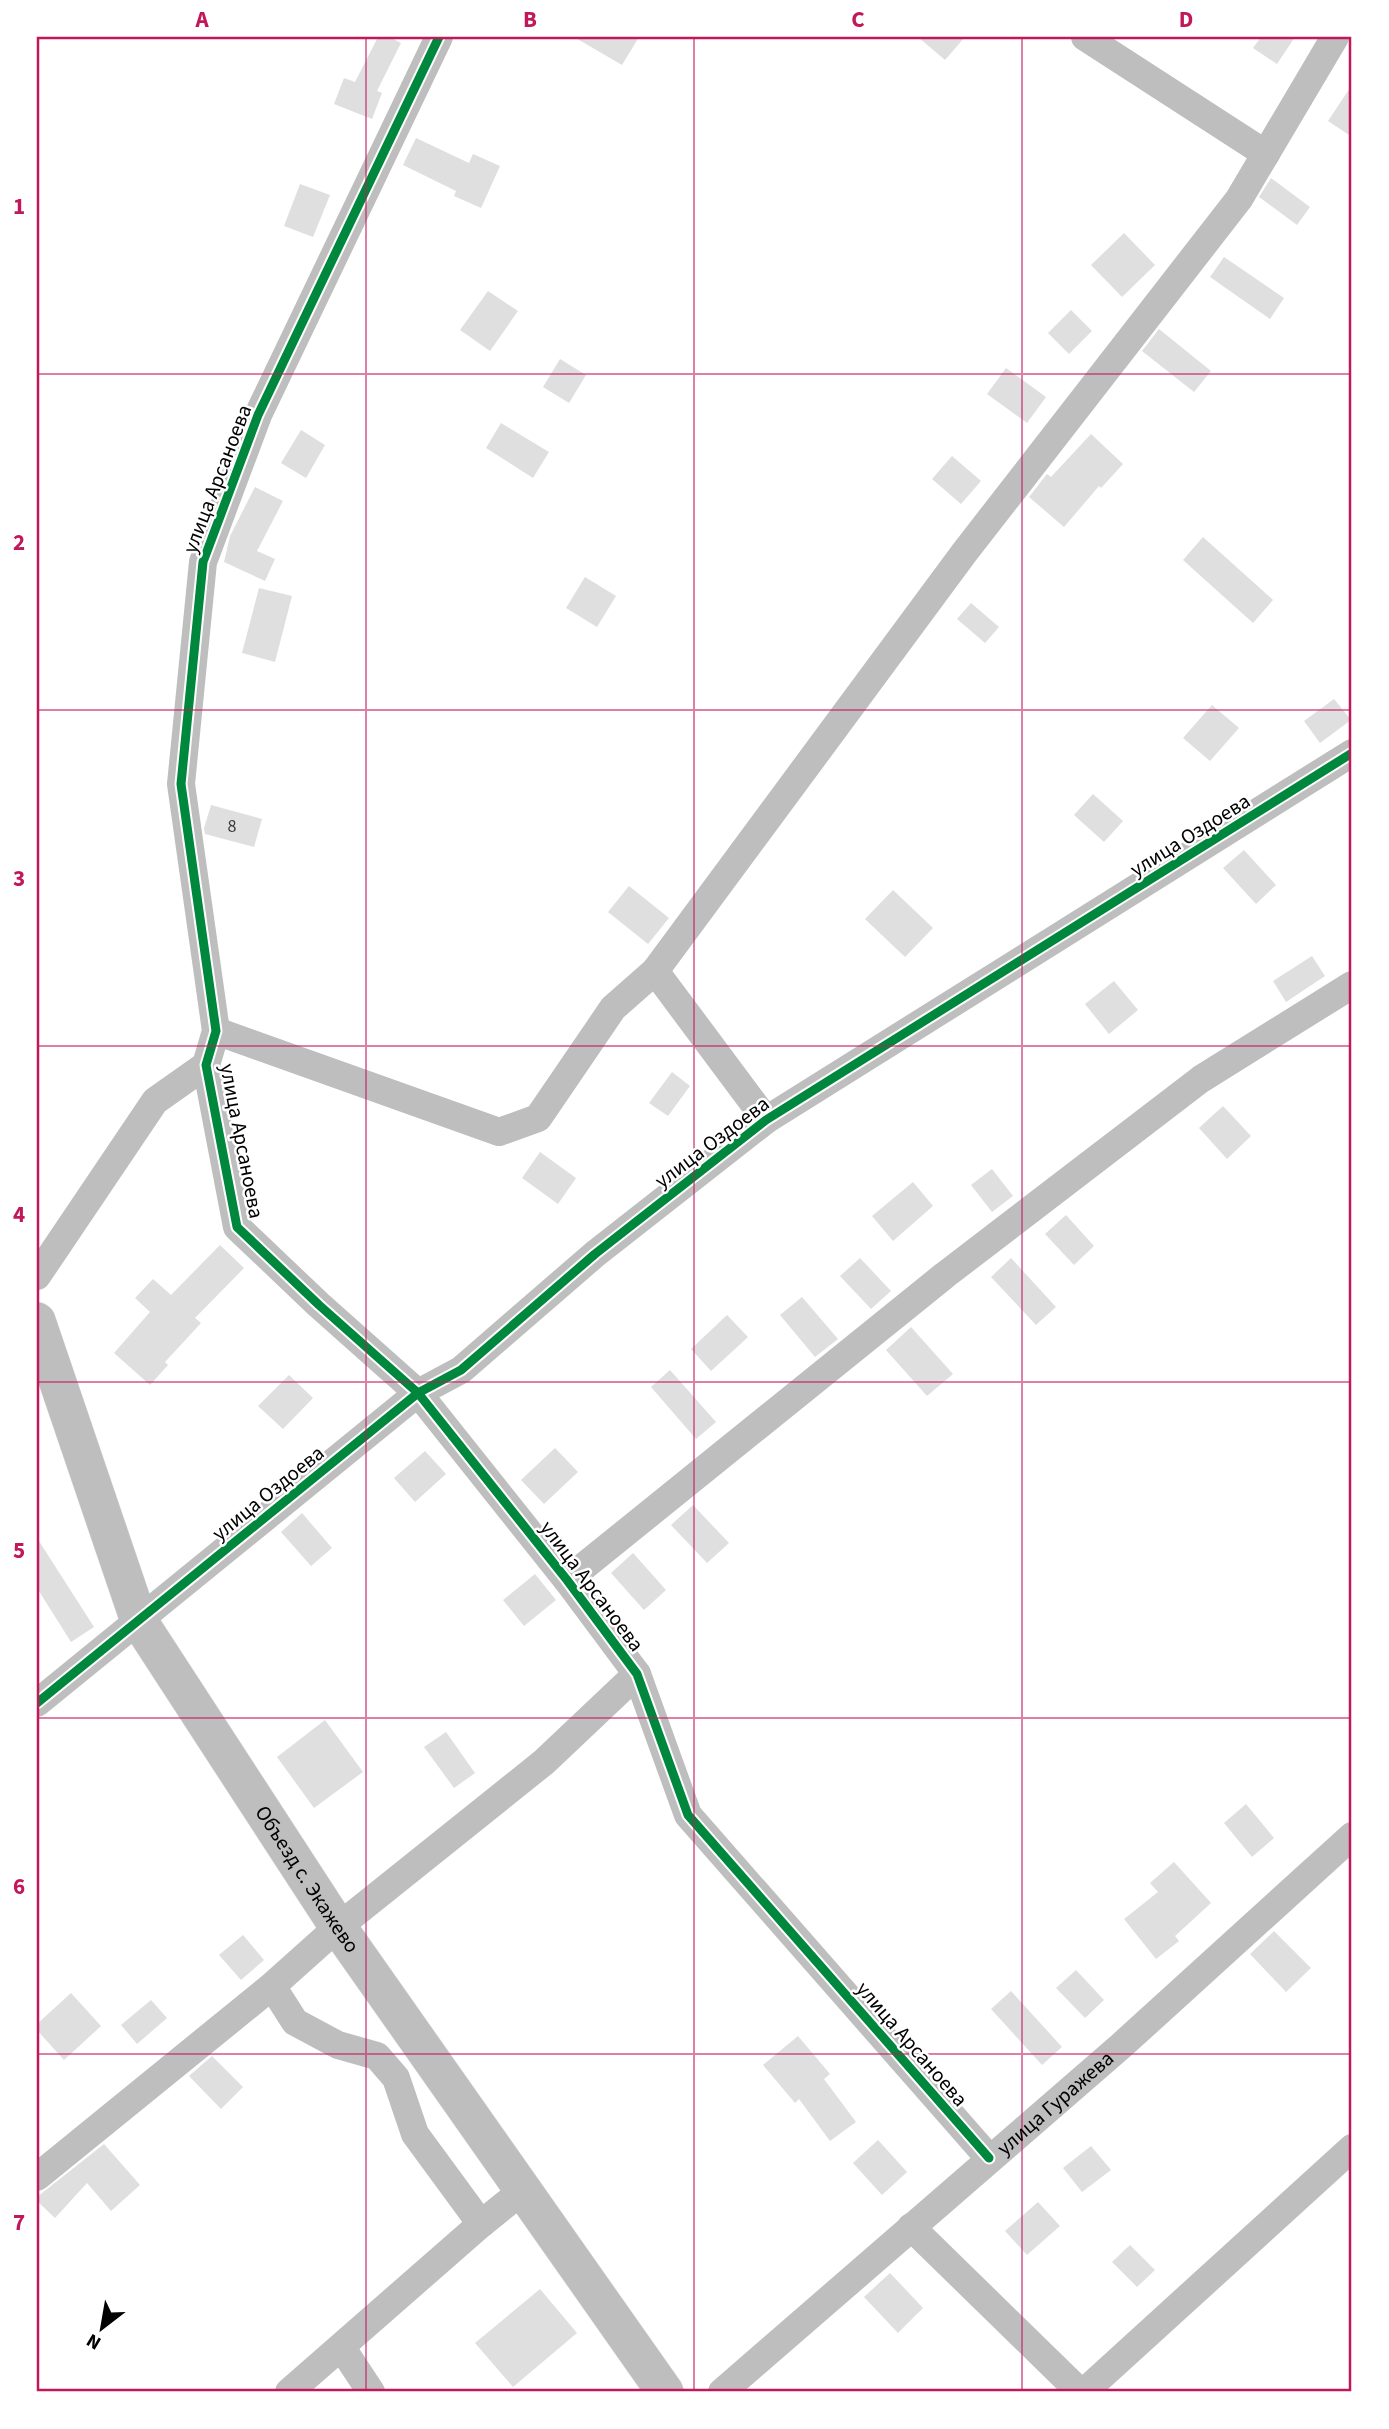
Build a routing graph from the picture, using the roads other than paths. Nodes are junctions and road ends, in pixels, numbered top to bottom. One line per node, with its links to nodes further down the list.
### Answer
1 (439, 37): 8 (street, улица Арсаноева)
2 (1085, 37): 4 (street)
3 (1335, 37): 4 (street)
4 (1266, 154): 6 (street)
5 (1352, 753): 10 (street, улица Оздоева)
6 (655, 971): 8 (street); 10 (street)
7 (1352, 985): 14 (street)
8 (216, 1031): 9 (street, улица Арсаноева)
9 (206, 1065): 11 (street); 13 (street, улица Арсаноева)
10 (766, 1120): 13 (street, улица Оздоева)
11 (37, 1276)
12 (37, 1321): 15 (main road, Объезд с. Экажево)
13 (418, 1392): 14 (street, улица Арсаноева); 15 (street, улица Оздоева)
14 (567, 1580): 16 (street, улица Арсаноева)
15 (139, 1621): 17 (street, улица Оздоева); 19 (main road, Объезд с. Экажево)
16 (636, 1674): 19 (street); 22 (street, улица Арсаноева)
17 (37, 1703)
18 (1352, 1836): 22 (street, улица Гуражева)
19 (338, 1927): 20 (street); 24 (main road, Объезд с. Экажево)
20 (272, 1986): 23 (street); 25 (street)
21 (1352, 2148): 32 (street)
22 (989, 2158): 26 (street, улица Гуражева)
23 (37, 2177)
24 (522, 2191): 25 (street); 30 (main road, Объезд с. Экажево)
25 (481, 2224): 27 (street)
26 (911, 2227): 31 (street, улица Гуражева); 32 (street)
27 (342, 2347): 28 (street); 29 (street)
28 (289, 2392)
29 (371, 2392)
30 (665, 2392)
31 (722, 2392)
32 (1082, 2392)

